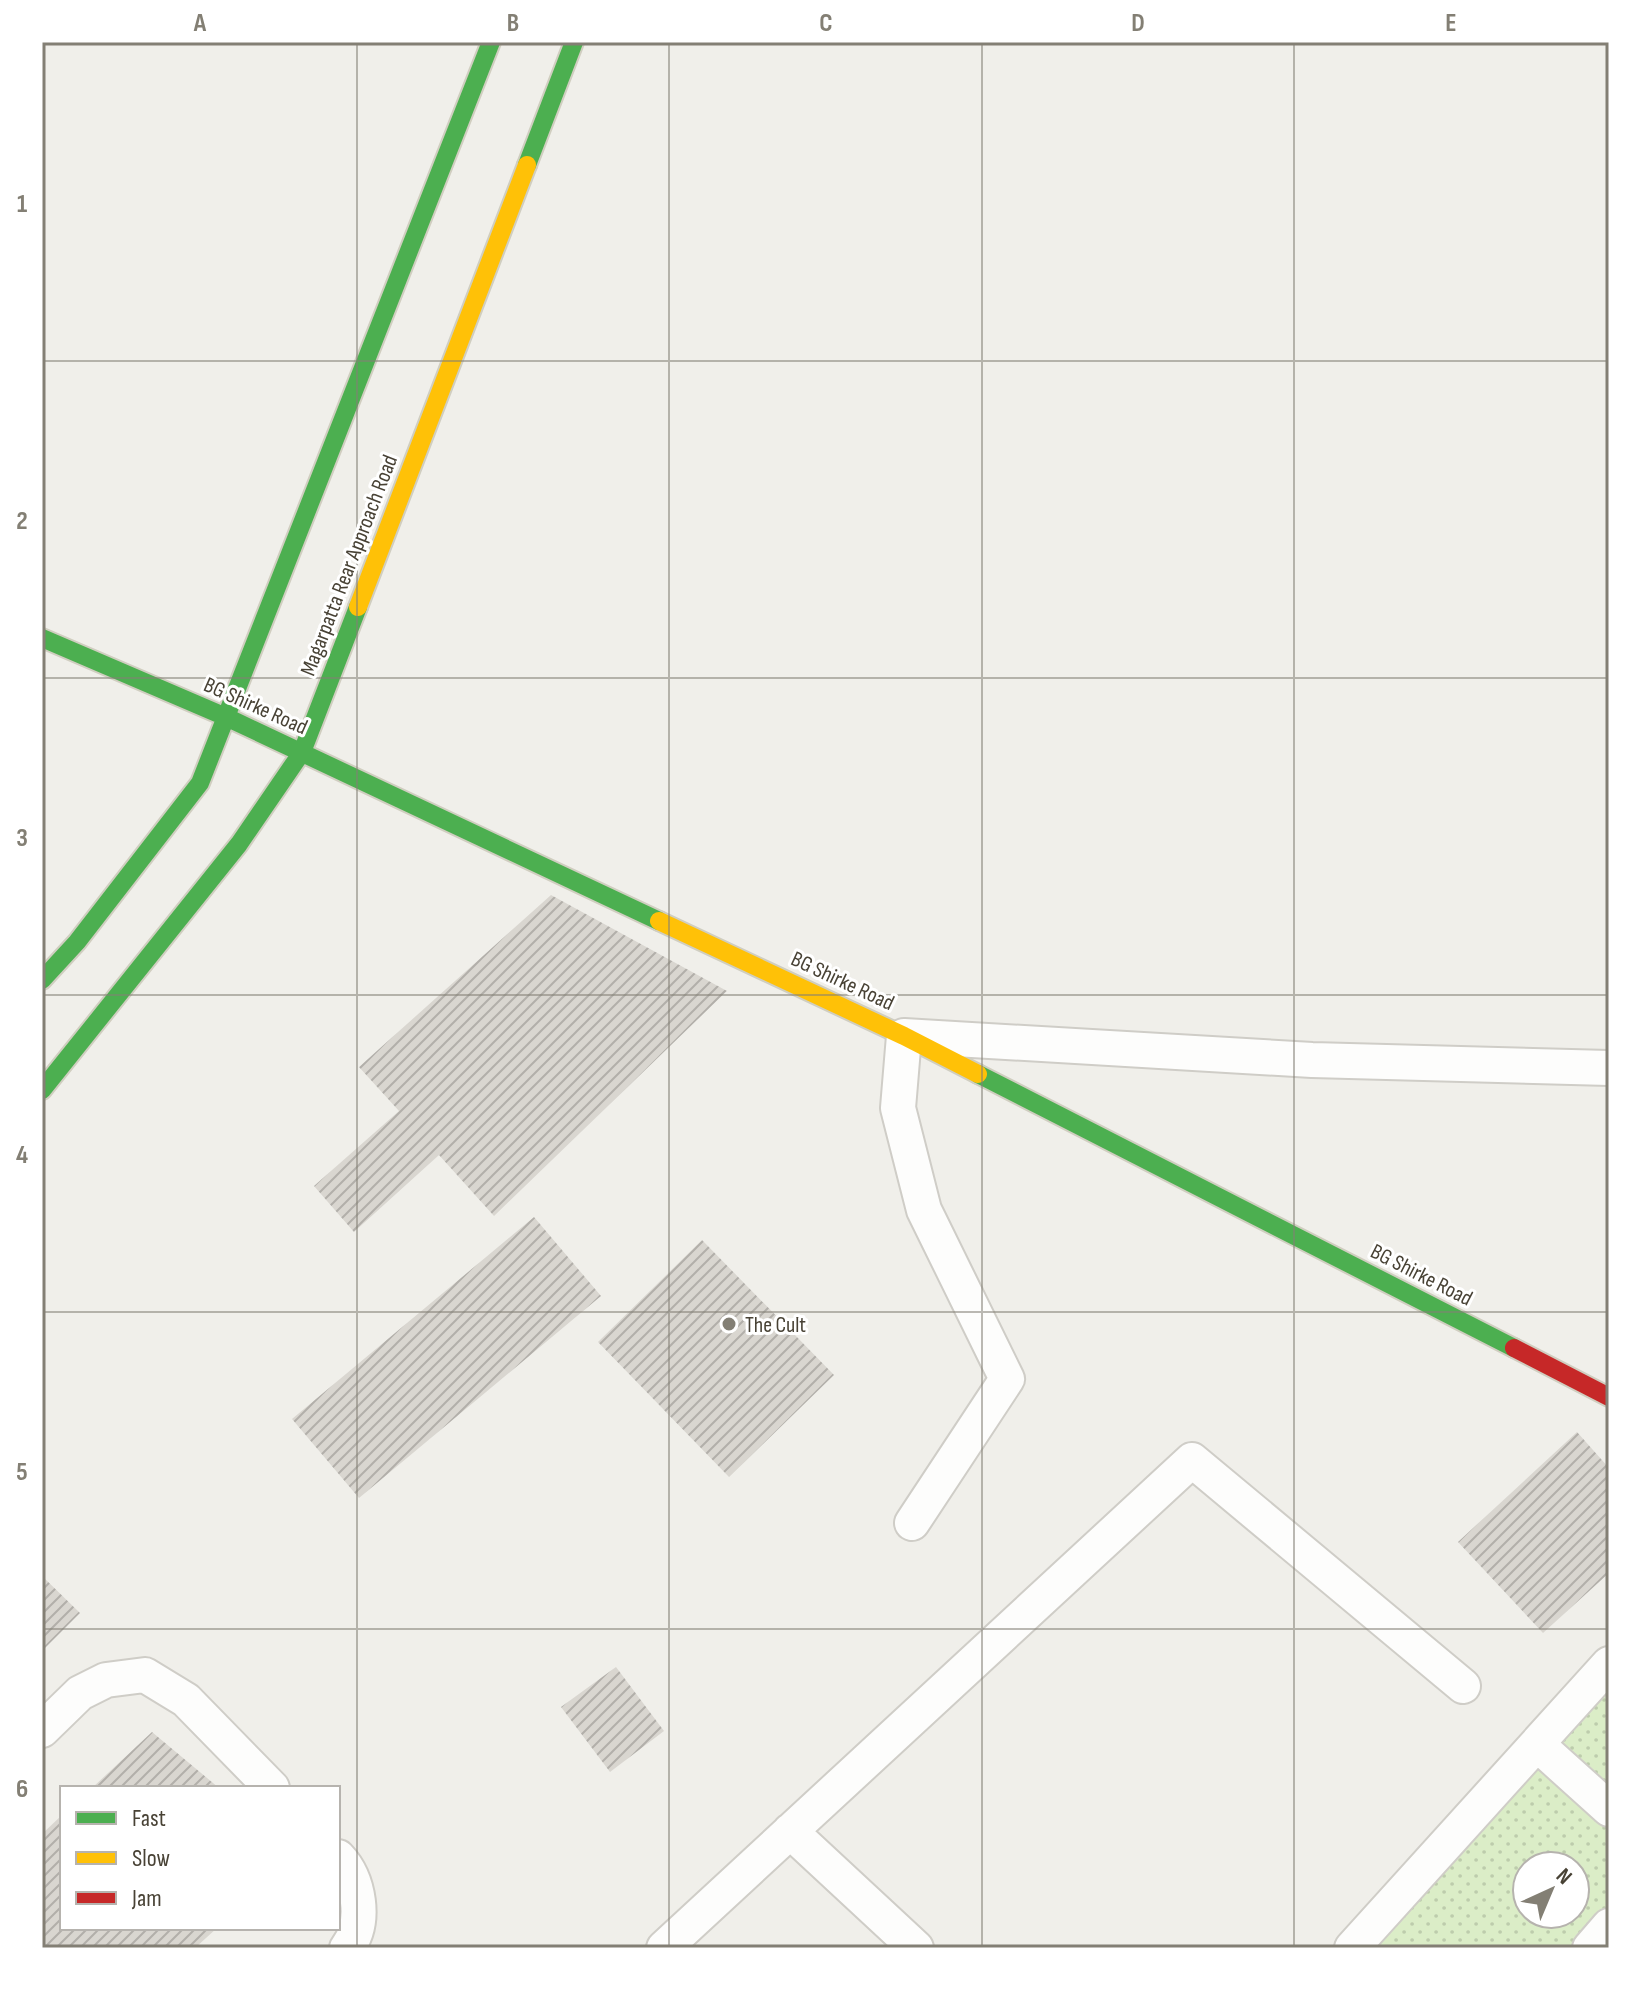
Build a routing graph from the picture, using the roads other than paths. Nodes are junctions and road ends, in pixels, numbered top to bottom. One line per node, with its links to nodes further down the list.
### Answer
1 (491, 42): 4 (street)
2 (574, 42): 5 (street, Magarpatta Rear Approach Road)
3 (42, 638): 4 (street, BG Shirke Road)
4 (226, 717): 5 (street, BG Shirke Road); 6 (street)
5 (302, 752): 7 (street, BG Shirke Road); 9 (street, Magarpatta Rear Approach Road)
6 (42, 980)
7 (904, 1036): 8 (lane); 10 (street, BG Shirke Road); 11 (lane)
8 (1609, 1068)
9 (42, 1090)
10 (1609, 1397)
11 (912, 1523)
12 (1609, 1664): 15 (lane)
13 (1463, 1686): 18 (lane)
14 (42, 1730): 16 (lane)
15 (1537, 1744): 17 (lane); 24 (lane)
16 (270, 1786)
17 (1609, 1809)
18 (790, 1831): 22 (lane); 23 (lane)
19 (340, 1859): 21 (lane)
20 (1609, 1926): 25 (lane)
21 (347, 1948)
22 (664, 1948)
23 (916, 1948)
24 (1352, 1948)
25 (1590, 1948)

